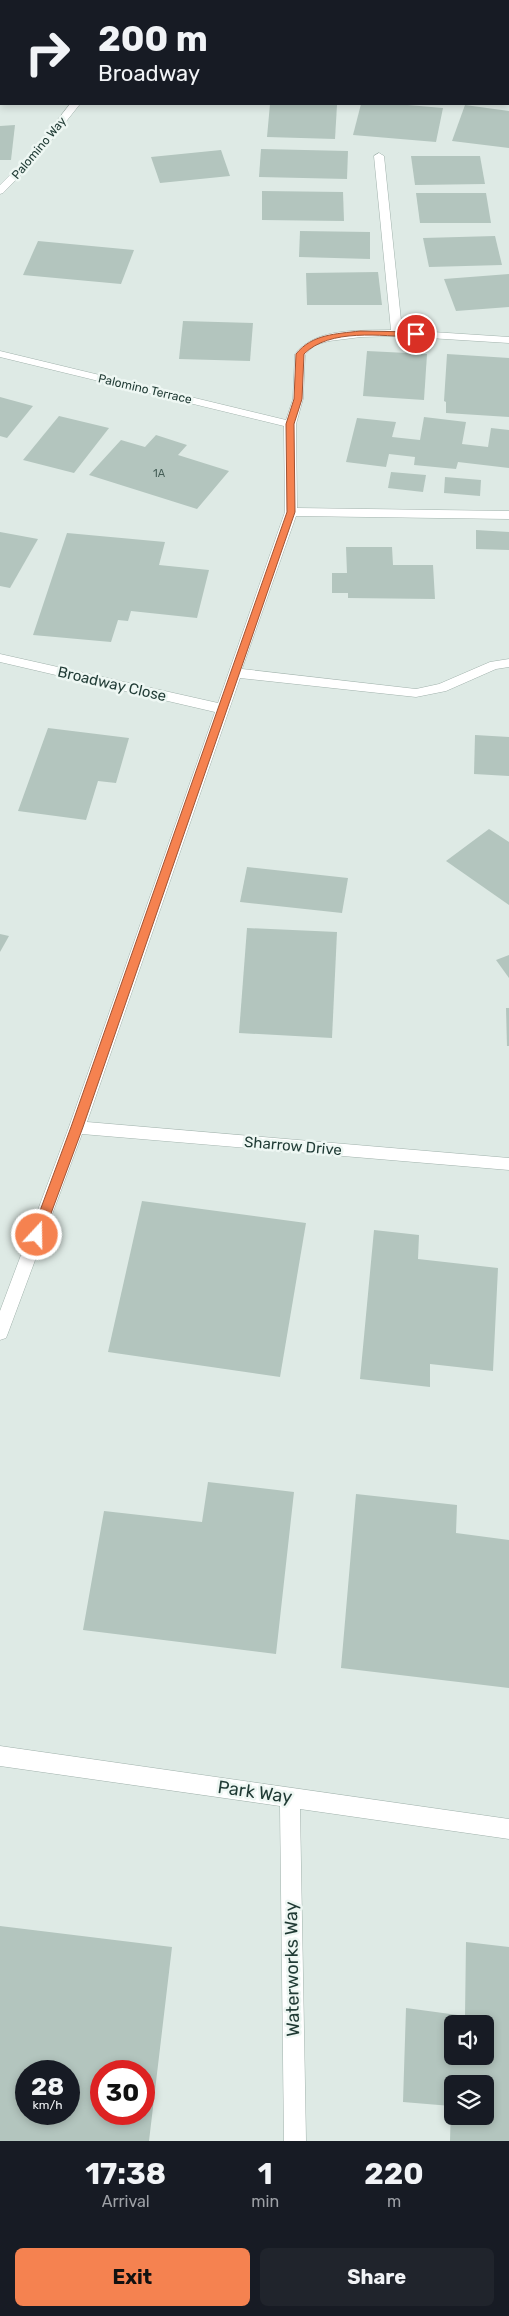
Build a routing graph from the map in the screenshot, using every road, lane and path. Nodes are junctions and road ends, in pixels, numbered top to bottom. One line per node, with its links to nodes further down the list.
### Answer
1 (74, 105): 3 (street, Palomino Way)
2 (379, 156): 4 (street)
3 (0, 191)
4 (397, 333): 5 (street); 7 (street)
5 (509, 340)
6 (0, 354): 7 (street, Palomino Terrace)
7 (290, 424): 8 (street)
8 (291, 512): 9 (street); 12 (street)
9 (509, 515)
10 (0, 658): 13 (street, Broadway Close)
11 (509, 663): 12 (street)
12 (236, 673): 13 (street)
13 (223, 709): 14 (street)
14 (77, 1127): 15 (street, Sharrow Drive); 16 (street)
15 (509, 1164)
16 (1, 1327)
17 (0, 1756): 18 (street, Park Way)
18 (290, 1797): 19 (street, Park Way); 20 (street, Waterworks Way)
19 (509, 1829)
20 (295, 2141)

